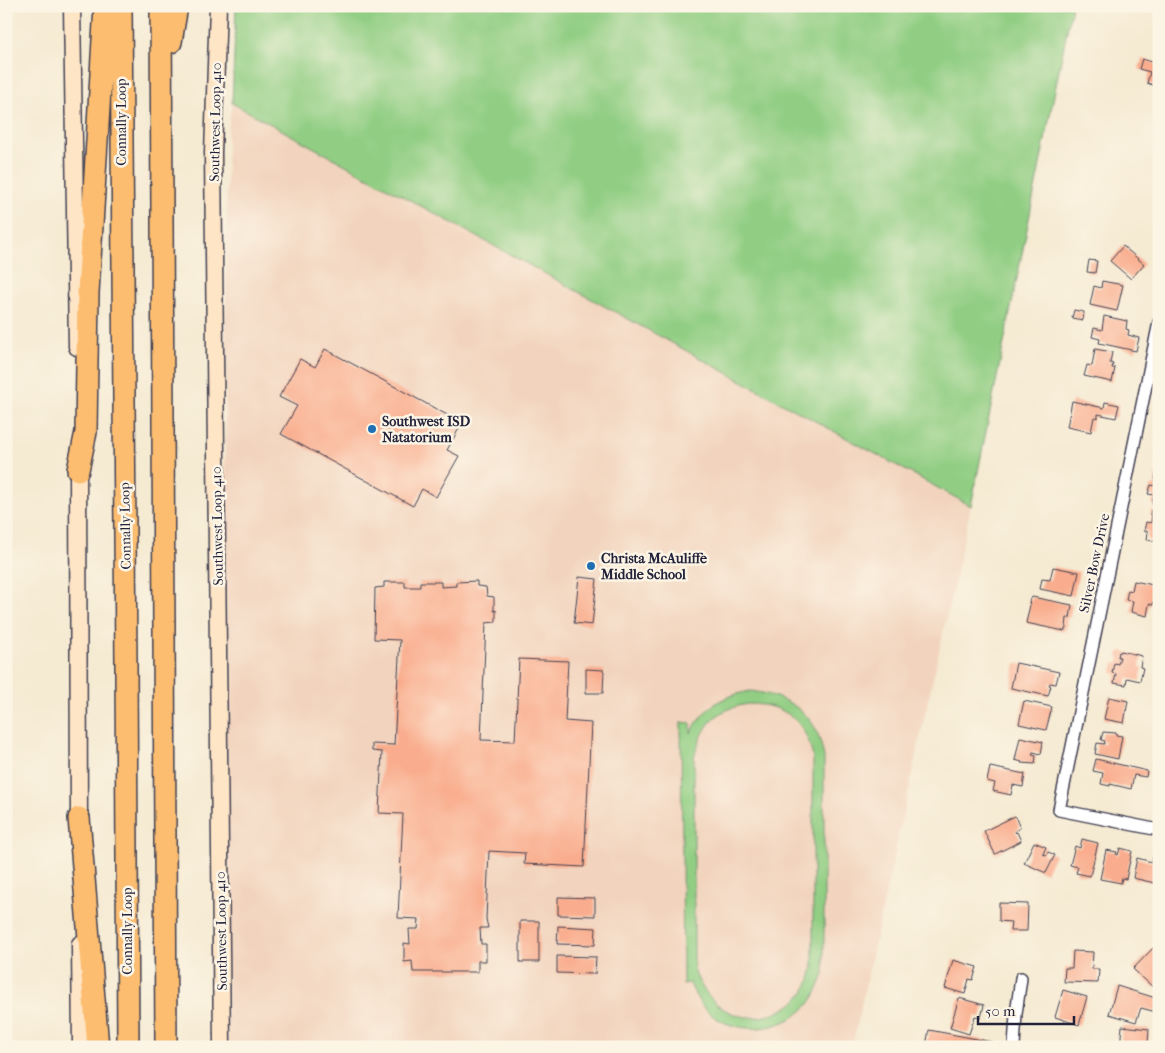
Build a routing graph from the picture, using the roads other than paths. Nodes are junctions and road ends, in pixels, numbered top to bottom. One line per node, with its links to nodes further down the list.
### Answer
1 (72, 6): 9 (main road)
2 (105, 6): 9 (highway)
3 (121, 6): 15 (highway, Connally Loop)
4 (161, 6): 7 (highway)
5 (177, 6): 7 (highway)
6 (218, 6): 17 (main road, Southwest Loop 410)
7 (162, 104): 16 (highway)
8 (1159, 322): 11 (street, Silver Bow Drive)
9 (78, 470): 10 (main road)
10 (79, 818): 13 (main road); 14 (highway)
11 (1159, 830)
12 (1021, 978): 18 (street)
13 (81, 1047)
14 (98, 1047)
15 (128, 1047)
16 (166, 1047)
17 (222, 1047)
18 (1014, 1047)

